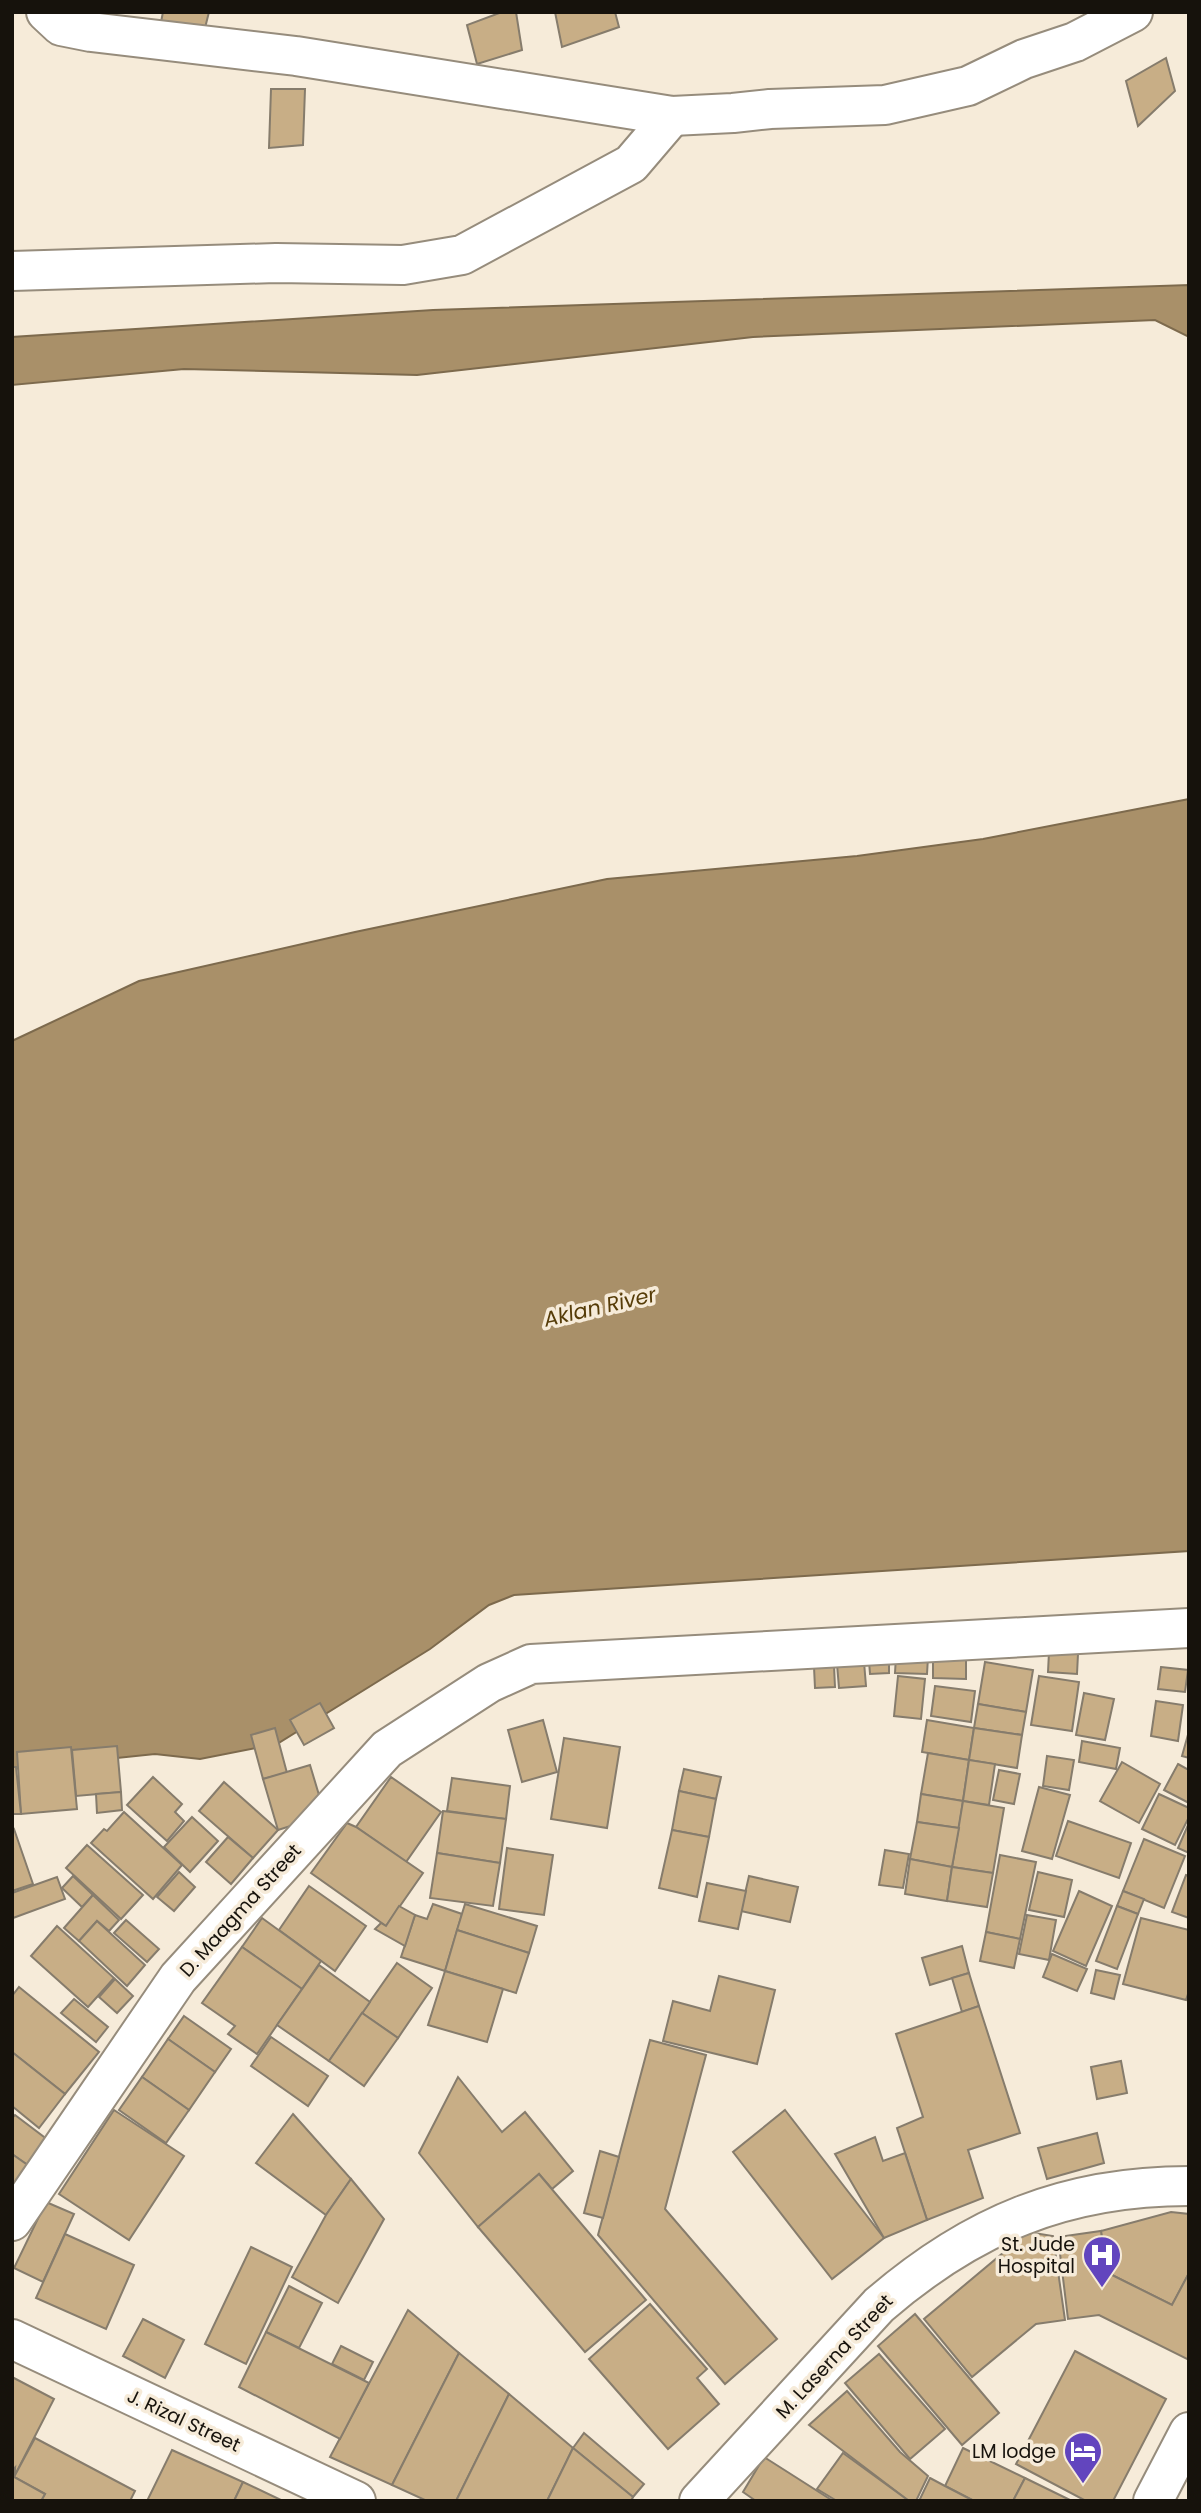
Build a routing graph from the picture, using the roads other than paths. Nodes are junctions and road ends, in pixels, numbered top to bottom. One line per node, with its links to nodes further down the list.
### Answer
1 (46, 12): 3 (street)
2 (1133, 12): 3 (street)
3 (672, 116): 4 (street)
4 (12, 271)
5 (1189, 1628): 7 (street, D. Maagma Street)
6 (1189, 2186): 11 (street, M. Laserna Street)
7 (12, 2221)
8 (12, 2339): 10 (street, J. Rizal Street)
9 (1189, 2432): 12 (street)
10 (356, 2501)
11 (699, 2501)
12 (1153, 2501)

